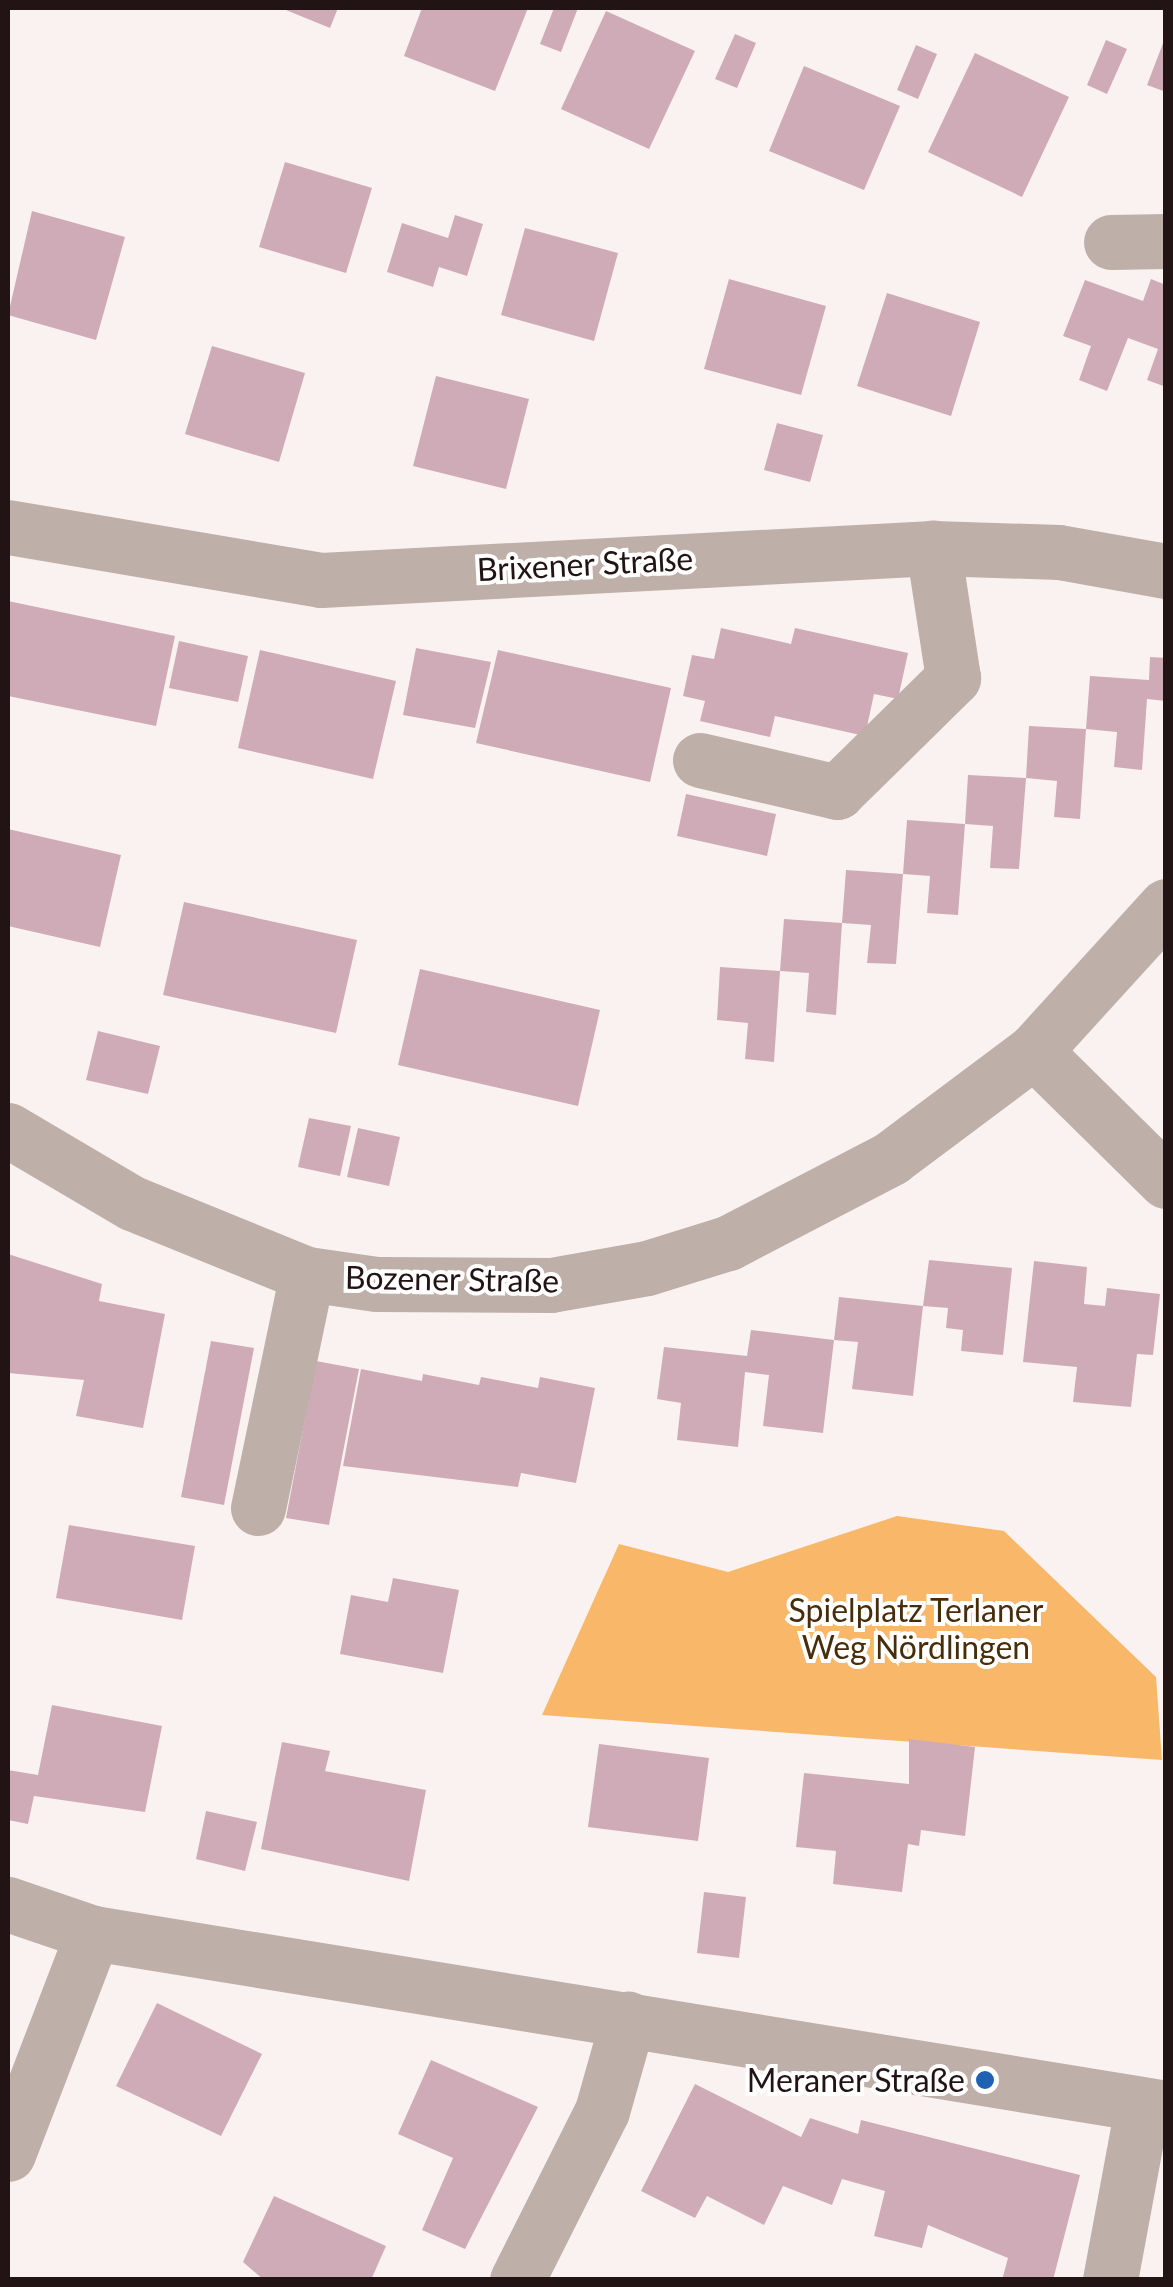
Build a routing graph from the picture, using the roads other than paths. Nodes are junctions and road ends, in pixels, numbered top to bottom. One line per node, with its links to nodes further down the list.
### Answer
1 (1112, 242): 2 (street)
2 (1166, 242)
3 (8, 527): 4 (street, Brixener Straße)
4 (933, 548): 5 (street, Brixener Straße); 6 (street)
5 (1166, 571)
6 (700, 760)
7 (1166, 906): 8 (street, Bozener Straße)
8 (1034, 1051): 10 (street); 11 (street, Bozener Straße)
9 (8, 1130): 11 (street, Bozener Straße)
10 (1166, 1181)
11 (307, 1274): 12 (street)
12 (258, 1508)
13 (8, 1904): 14 (street)
14 (92, 1933): 15 (street); 17 (street)
15 (628, 2019): 16 (street); 18 (street)
16 (1154, 2108): 19 (street)
17 (8, 2154)
18 (517, 2280)
19 (1110, 2280)

